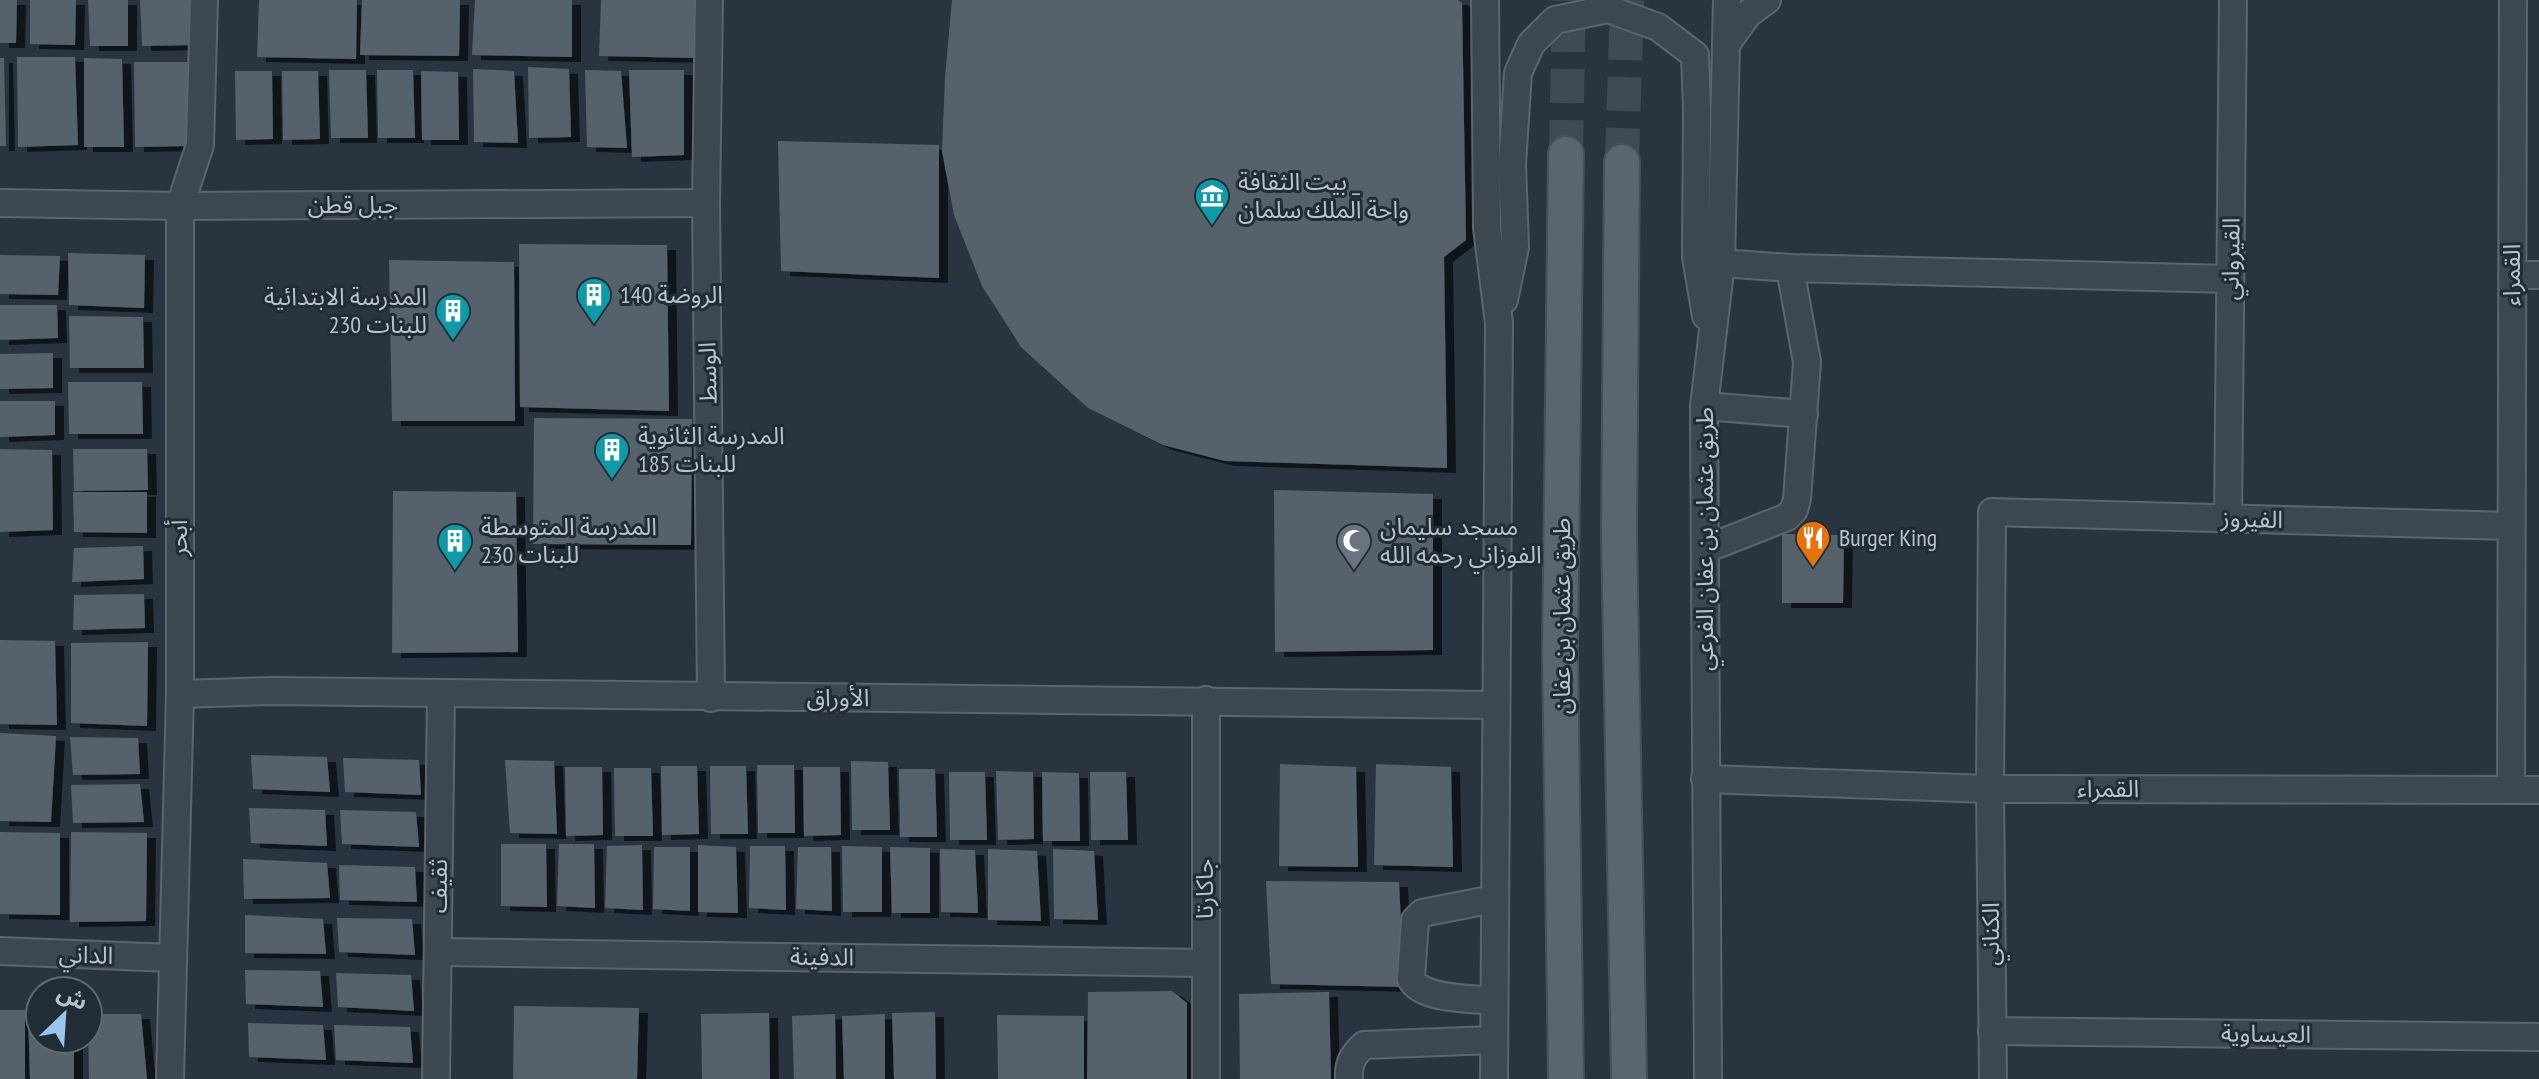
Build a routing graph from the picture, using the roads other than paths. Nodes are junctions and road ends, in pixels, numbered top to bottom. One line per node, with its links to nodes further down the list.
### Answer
1 (204, 0): 13 (street, أبحر)
2 (709, 0): 12 (street, الوسط)
3 (1485, 0): 19 (street)
4 (1727, 0): 8 (street, طريق عثمان بن عفان الفرعي)
5 (1767, 0): 8 (street)
6 (2233, 0): 18 (street, القيرواني)
7 (2513, 0): 16 (street, القمراء)
8 (1727, 43): 14 (street, طريق عثمان بن عفان الفرعي)
9 (1566, 154): 50 (main road, طريق عثمان بن عفان)
10 (1622, 162): 51 (main road)
11 (0, 203): 13 (street, جبل قطن)
12 (706, 203): 13 (street, جبل قطن); 29 (street, الوسط)
13 (180, 206): 28 (street, أبحر)
14 (1721, 263): 15 (street); 20 (street, طريق عثمان بن عفان الفرعي)
15 (1790, 268): 18 (street); 22 (street)
16 (2512, 275): 17 (street); 25 (street, القمراء)
17 (2539, 275)
18 (2230, 279): 24 (street, القيرواني)
19 (1499, 323): 20 (street); 31 (street)
20 (1711, 347): 21 (street, طريق عثمان بن عفان الفرعي)
21 (1704, 406): 22 (street); 26 (street, طريق عثمان بن عفان الفرعي)
22 (1804, 414): 26 (street)
23 (1992, 512): 24 (street, الفيروز); 33 (street, الكناني)
24 (2228, 519): 25 (street, الفيروز)
25 (2511, 526): 34 (street, القمراء)
26 (1706, 549): 32 (street, طريق عثمان بن عفان الفرعي)
27 (441, 693): 28 (street, الأوراق); 29 (street, الأوراق); 38 (street, ثقيف)
28 (180, 694): 39 (street, أبحر)
29 (711, 698): 30 (street, الأوراق)
30 (1206, 700): 31 (street, الأوراق); 40 (street, جاكارتا)
31 (1495, 705): 36 (street)
32 (1705, 779): 33 (street, القمراء); 52 (street, طريق عثمان بن عفان الفرعي)
33 (1990, 789): 34 (street, القمراء); 42 (street, الكناني)
34 (2511, 789): 35 (street, القمراء)
35 (2539, 790)
36 (1494, 899): 41 (street); 41 (street)
37 (0, 951): 39 (street, الداني)
38 (439, 952): 40 (street, الدفينة); 46 (street, ثقيف)
39 (172, 958): 45 (street, أبحر)
40 (1204, 963): 47 (street, جاكارتا)
41 (1493, 1001): 44 (street)
42 (1992, 1031): 43 (street, العيساوية); 53 (street, الكناني)
43 (2539, 1037)
44 (1493, 1040): 48 (street); 49 (street)
45 (170, 1079)
46 (436, 1079)
47 (1206, 1079)
48 (1349, 1079)
49 (1494, 1079)
50 (1566, 1079)
51 (1629, 1079)
52 (1708, 1079)
53 (1993, 1079)

